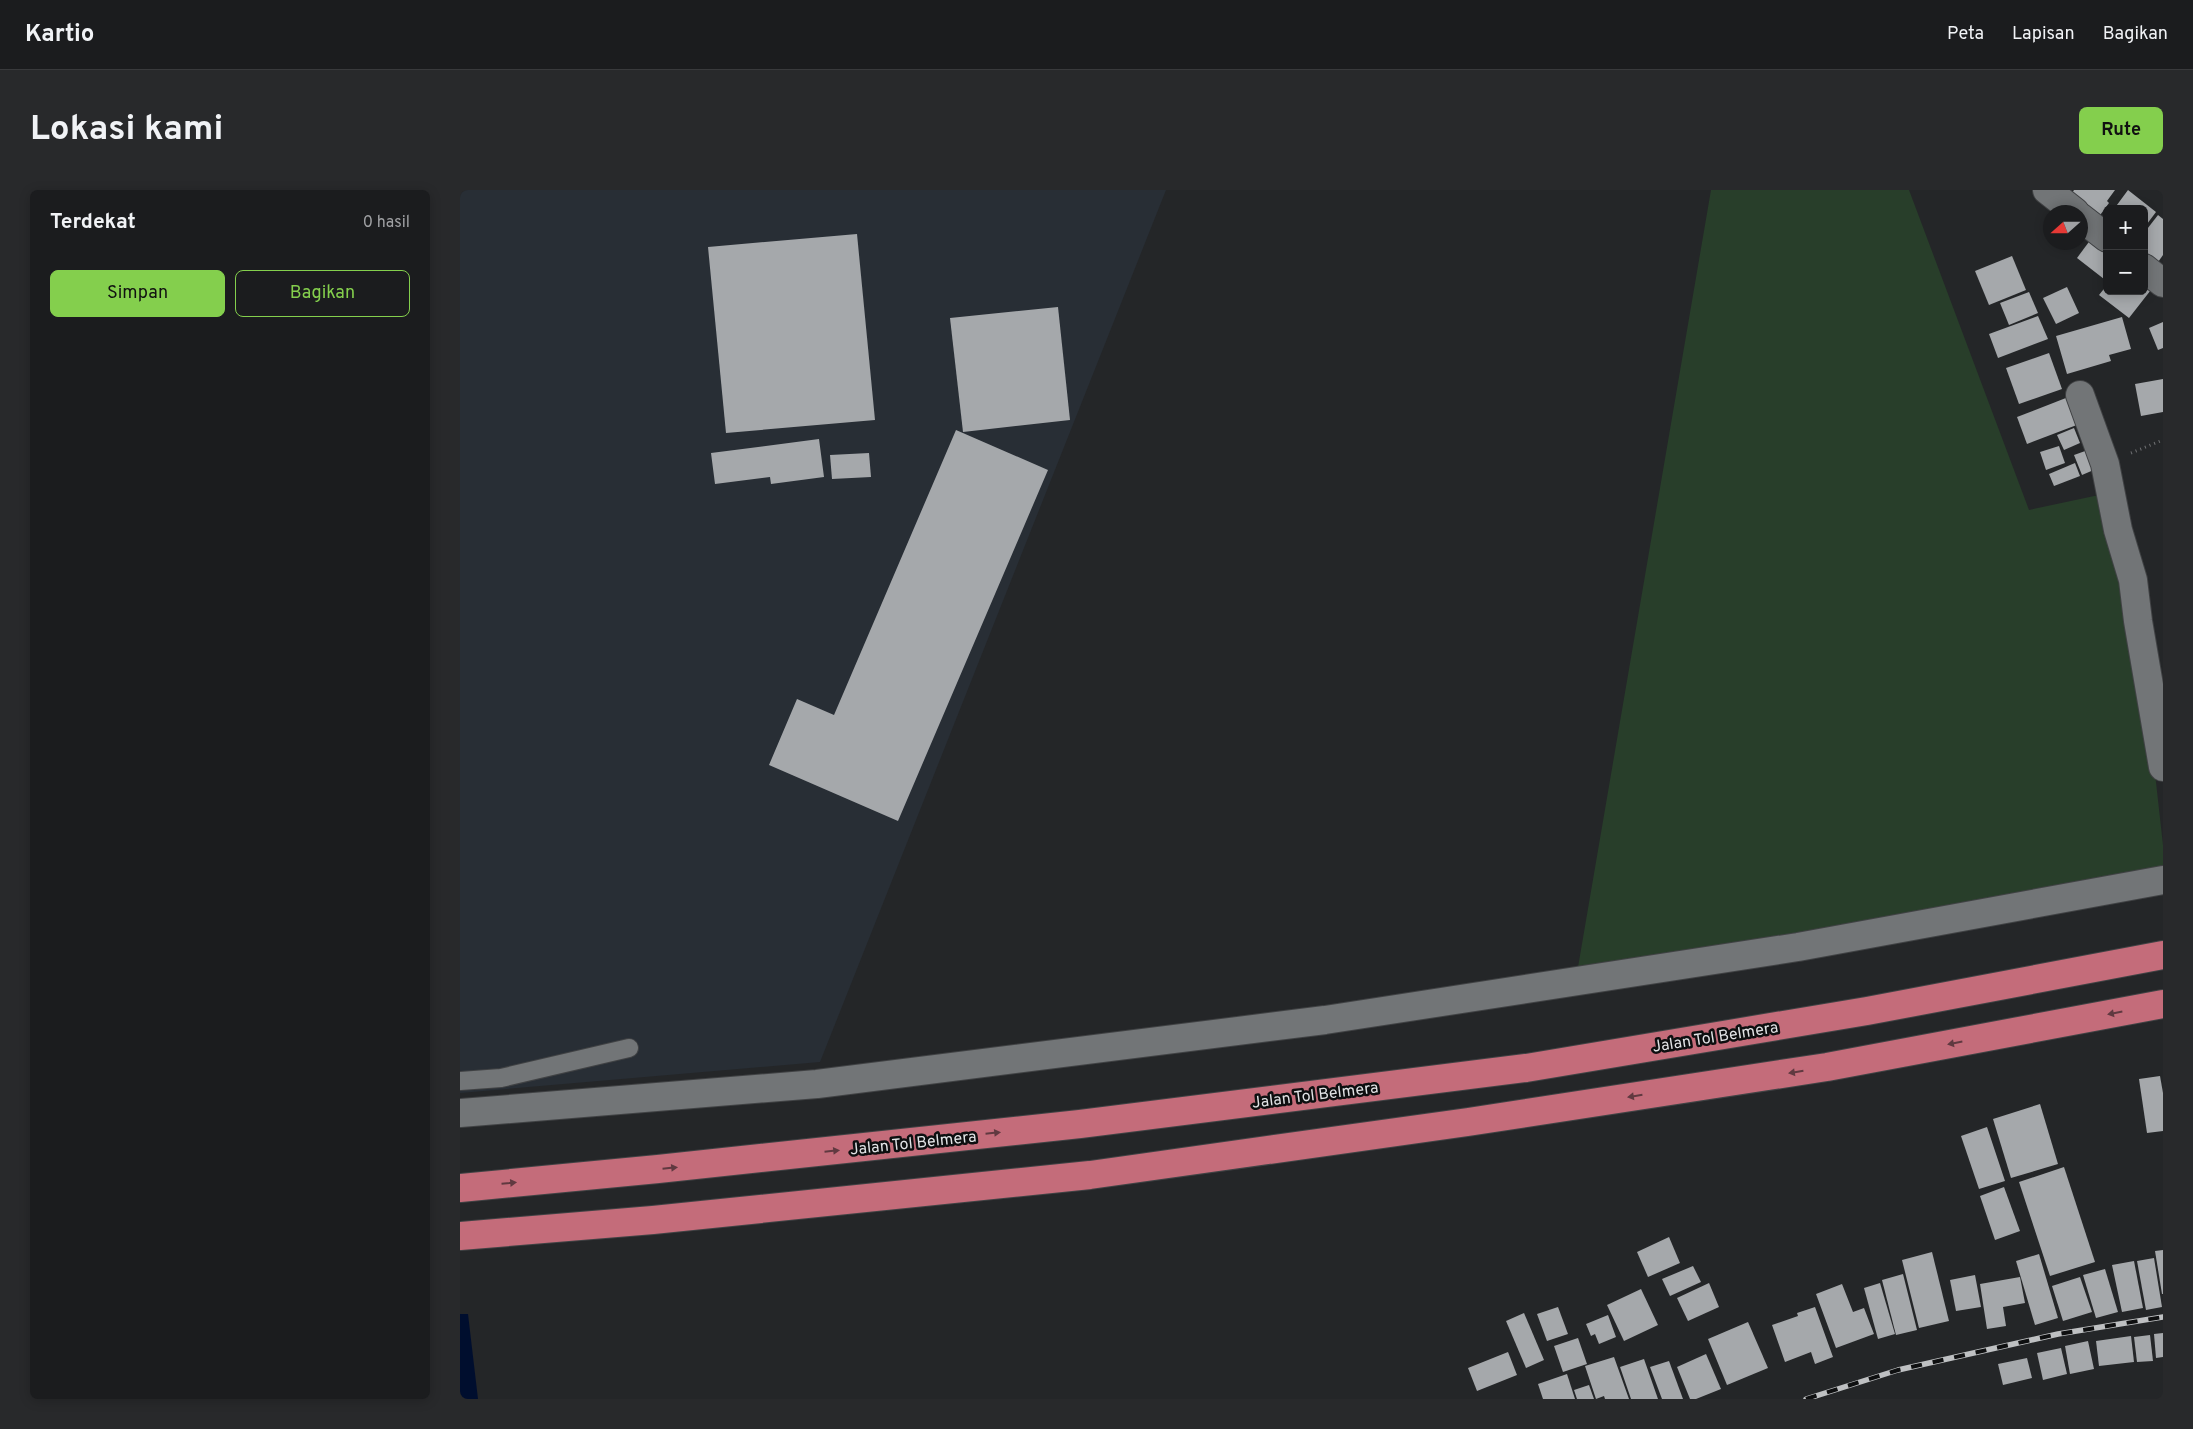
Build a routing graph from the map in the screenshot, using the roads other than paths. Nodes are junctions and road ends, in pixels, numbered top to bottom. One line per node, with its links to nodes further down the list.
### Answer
1 (2047, 190): 2 (street)
2 (2066, 205)
3 (2088, 223): 4 (street)
4 (2103, 235)
5 (2148, 271): 6 (street)
6 (2163, 283)
7 (2080, 395): 8 (street)
8 (2163, 767)
9 (2163, 880): 14 (street)
10 (2163, 955): 15 (highway, Jalan Tol Belmera, one-way to 10)
11 (2163, 1004): 16 (highway, one-way to 16)
12 (629, 1048): 13 (lane)
13 (460, 1081)
14 (460, 1113)
15 (460, 1188)
16 (460, 1236)

